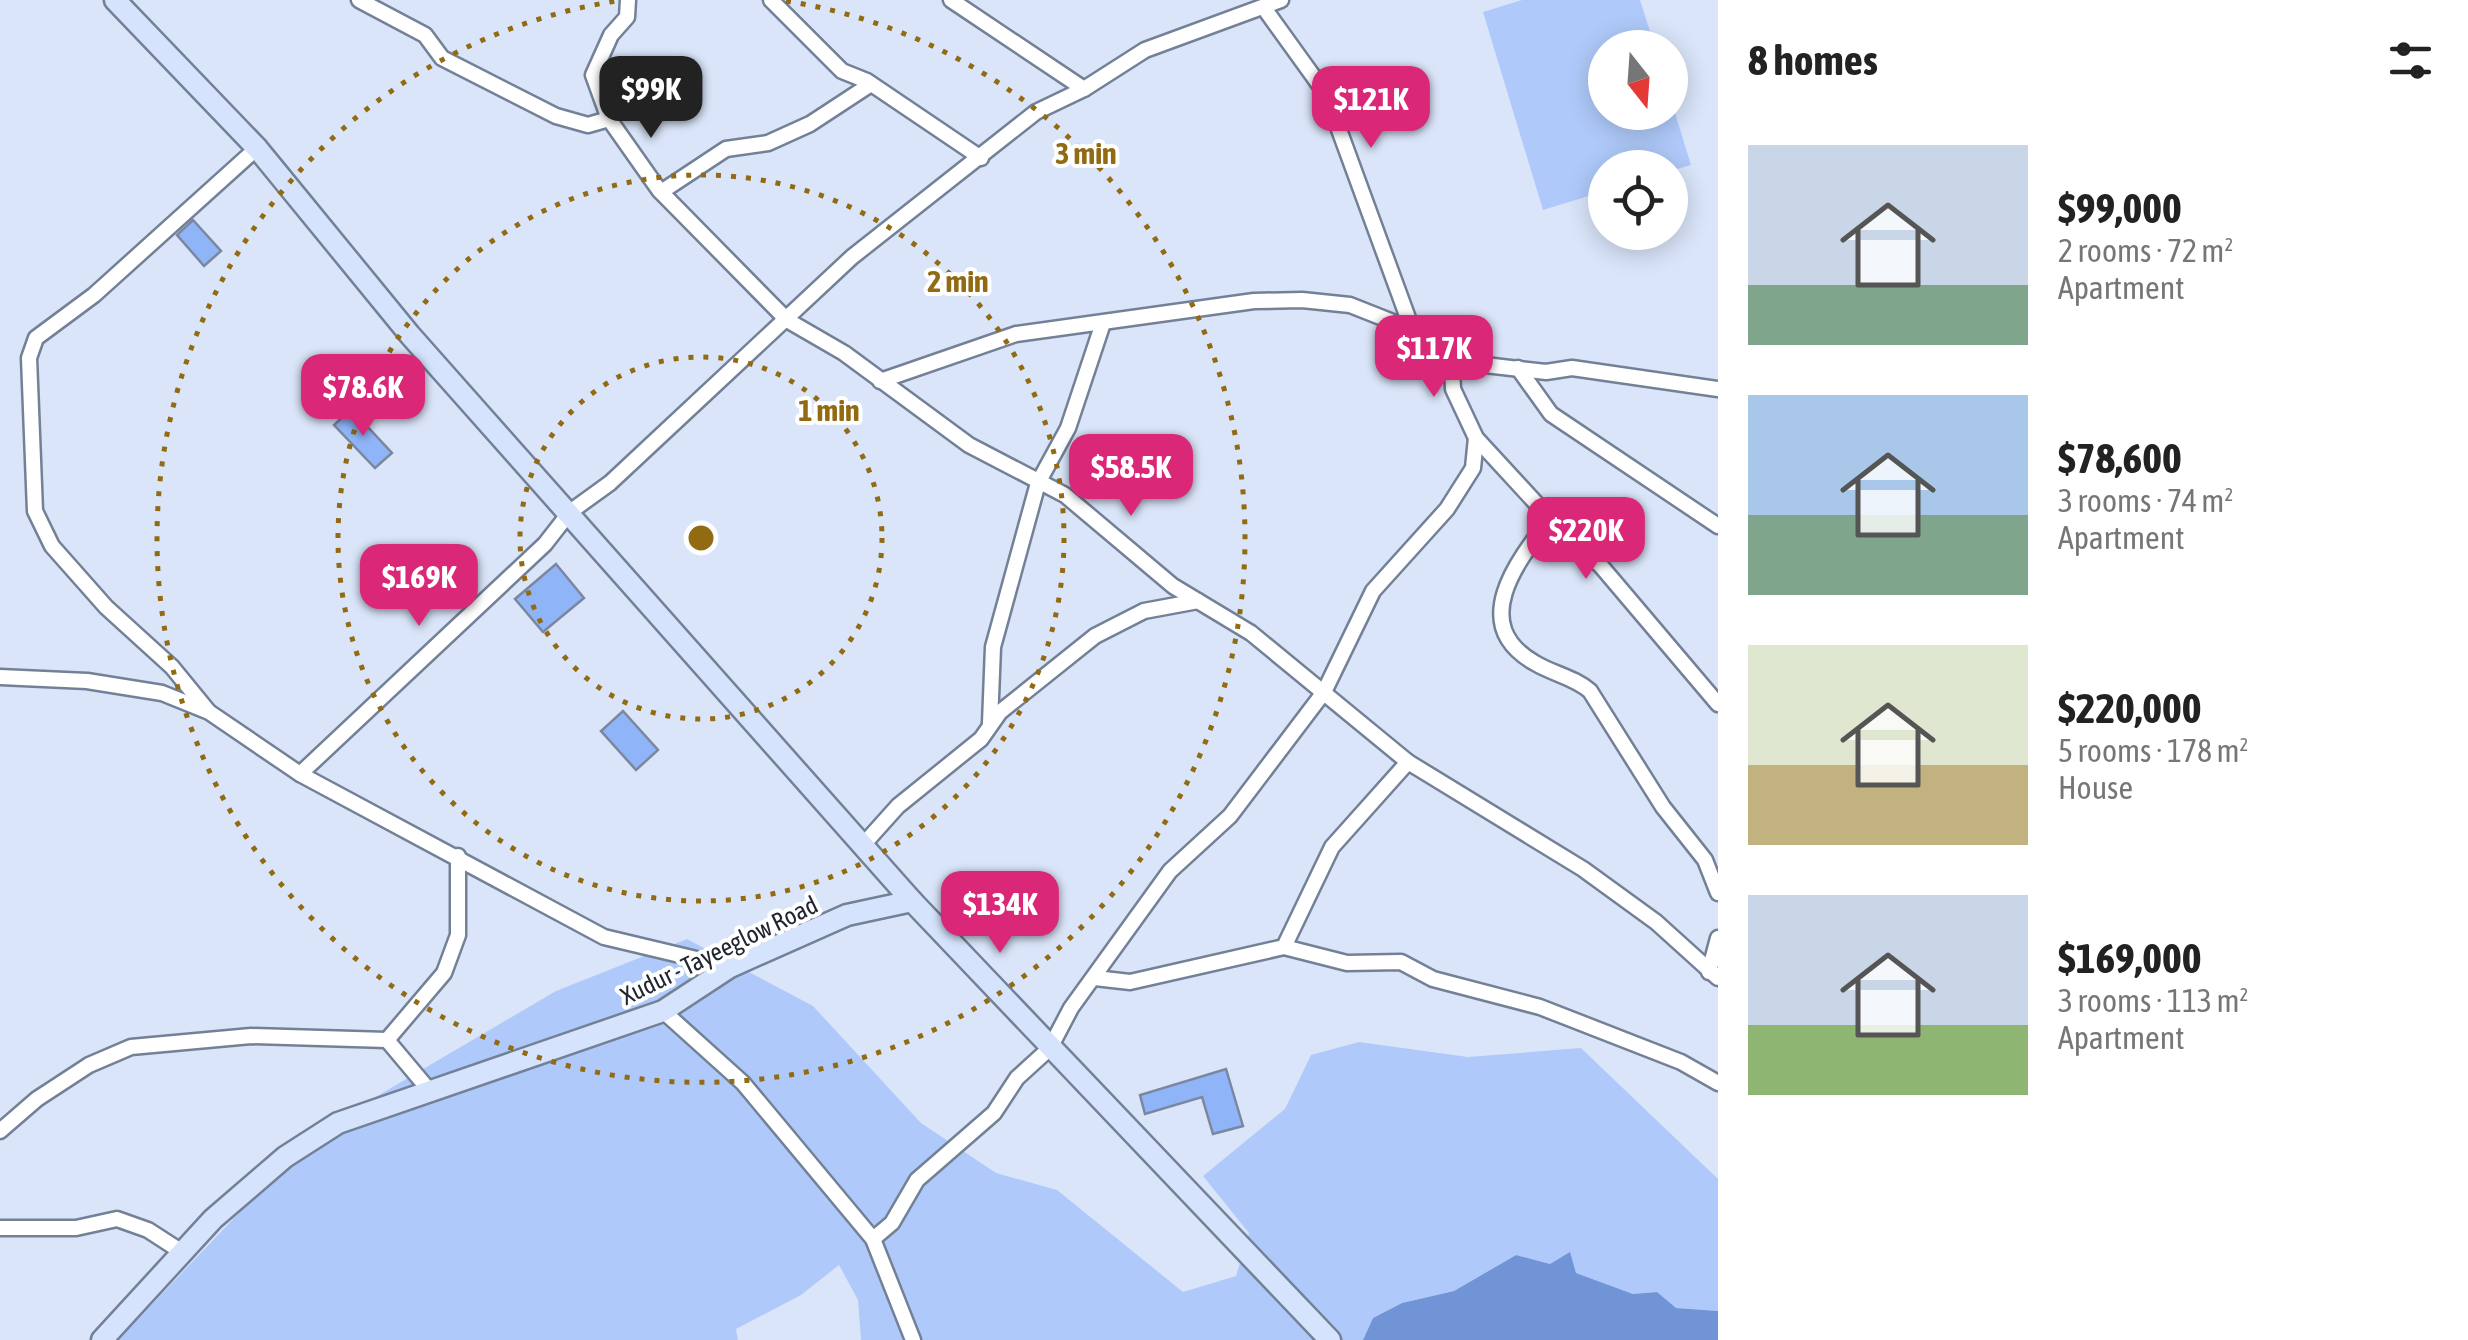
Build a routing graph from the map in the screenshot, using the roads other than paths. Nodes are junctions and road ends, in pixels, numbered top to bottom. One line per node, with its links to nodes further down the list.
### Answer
1 (115, 0): 11 (main road)
2 (359, 0): 10 (street)
3 (628, 0): 10 (street)
4 (771, 0): 8 (street)
5 (951, 0): 9 (street)
6 (1281, 0): 7 (street)
7 (1264, 8): 9 (street); 16 (street)
8 (871, 84): 12 (street); 13 (street)
9 (1084, 89): 12 (street)
10 (609, 119): 13 (street)
11 (257, 148): 23 (main road); 30 (street)
12 (981, 158): 14 (street)
13 (661, 192): 14 (street)
14 (787, 320): 19 (street); 23 (street)
15 (1103, 323): 16 (street); 19 (street); 22 (street)
16 (1412, 329): 17 (street)
17 (1451, 346): 18 (street); 21 (street)
18 (1518, 368): 20 (street); 25 (street)
19 (880, 381): 22 (street)
20 (1718, 389)
21 (1476, 438): 24 (street); 28 (street)
22 (1038, 483): 26 (street); 31 (street)
23 (570, 512): 33 (street); 34 (main road)
24 (1550, 519): 29 (street); 36 (street)
25 (1718, 526)
26 (1198, 601): 28 (street); 31 (street)
27 (0, 677): 30 (street)
28 (1324, 692): 32 (street); 42 (street)
29 (1718, 704)
30 (208, 712): 33 (street)
31 (990, 726): 34 (street)
32 (1408, 762): 39 (street); 41 (street)
33 (300, 774): 35 (street)
34 (863, 845): 37 (main road)
35 (458, 856): 40 (street); 44 (street)
36 (1718, 893)
37 (912, 901): 40 (main road, Xudur - Tayeeglow Road); 45 (main road)
38 (1718, 938): 41 (street)
39 (1284, 946): 42 (street); 46 (street)
40 (730, 967): 43 (main road, Xudur - Tayeeglow Road)
41 (1714, 975)
42 (1095, 978): 45 (street)
43 (663, 1011): 47 (main road, Xudur - Tayeeglow Road); 50 (street)
44 (387, 1040): 47 (street); 48 (street)
45 (1050, 1048): 50 (street); 54 (main road)
46 (1718, 1083)
47 (428, 1090): 51 (main road, Xudur - Tayeeglow Road)
48 (0, 1131)
49 (0, 1228): 51 (street)
50 (873, 1239): 53 (street)
51 (182, 1252): 52 (main road, Xudur - Tayeeglow Road)
52 (102, 1340)
53 (913, 1340)
54 (1330, 1340)

